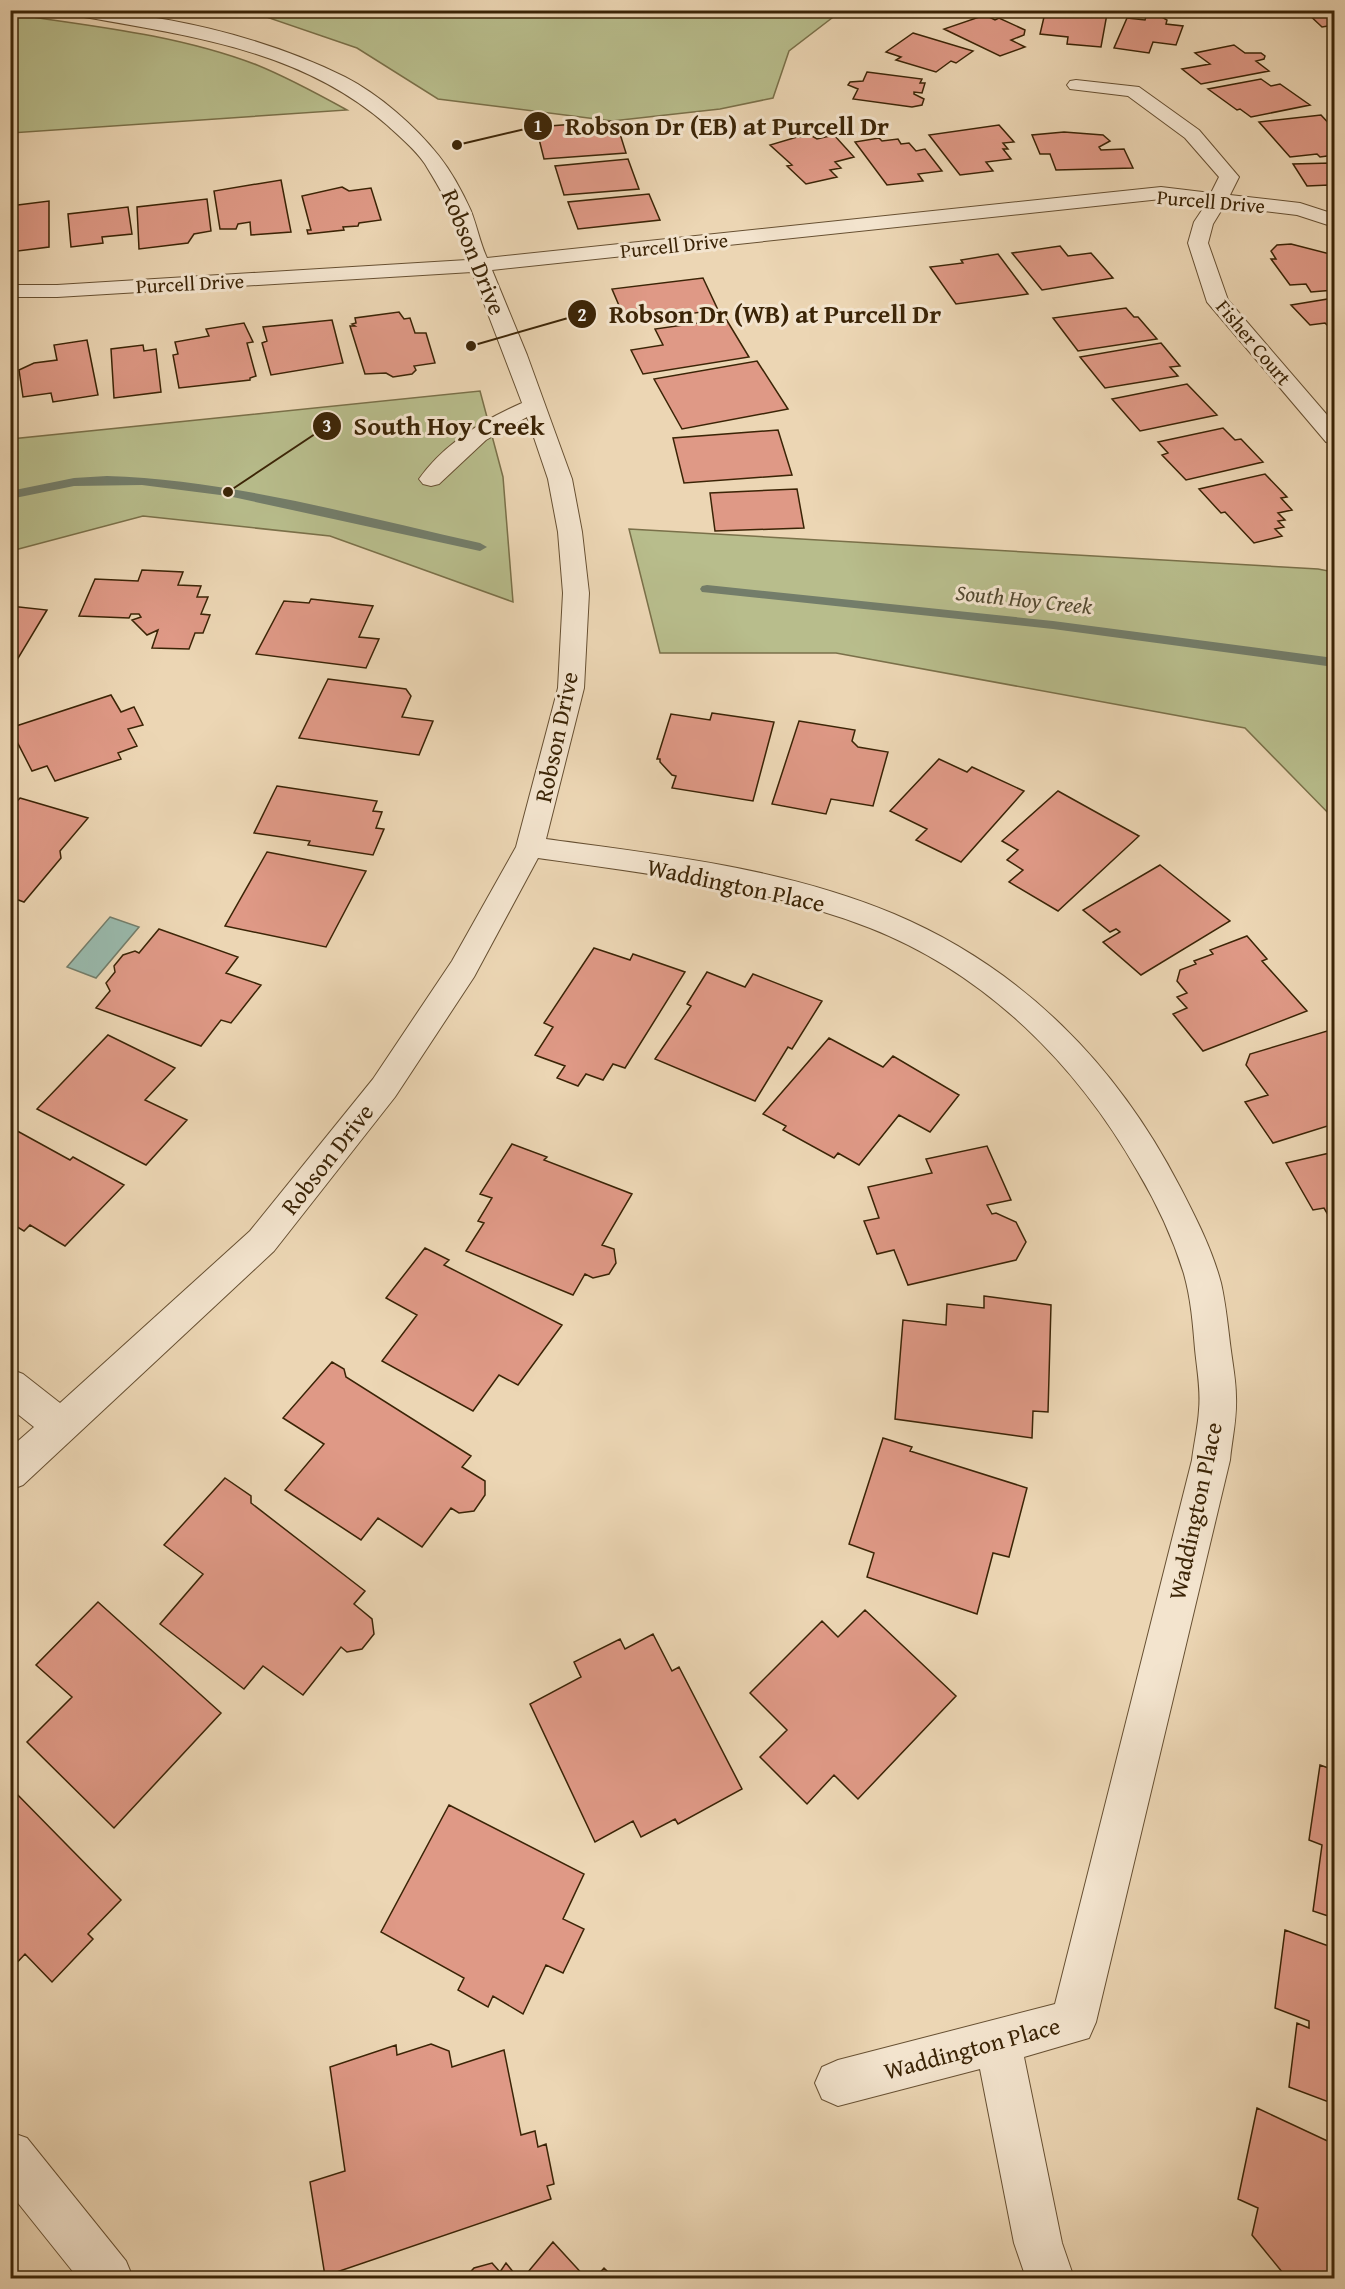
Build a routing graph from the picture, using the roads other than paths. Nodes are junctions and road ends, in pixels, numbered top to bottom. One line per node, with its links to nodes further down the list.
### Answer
1 (73, 10): 5 (street, Robson Drive)
2 (1076, 85): 3 (street, Fisher Court)
3 (1217, 200): 4 (street, Purcell Drive); 5 (street, Purcell Drive); 8 (street, Fisher Court)
4 (1335, 221)
5 (480, 265): 6 (street, Purcell Drive); 7 (street, Robson Drive)
6 (10, 291)
7 (534, 406): 9 (street); 10 (street, Robson Drive)
8 (1335, 437)
9 (431, 479)
10 (530, 847): 12 (street, Robson Drive); 14 (street, Waddington Place)
11 (10, 1385): 12 (street)
12 (61, 1427): 13 (street, Robson Drive)
13 (10, 1473)
14 (998, 2041): 15 (street, Waddington Place); 18 (street)
15 (838, 2083)
16 (10, 2155): 17 (street)
17 (109, 2278)
18 (1050, 2278)

